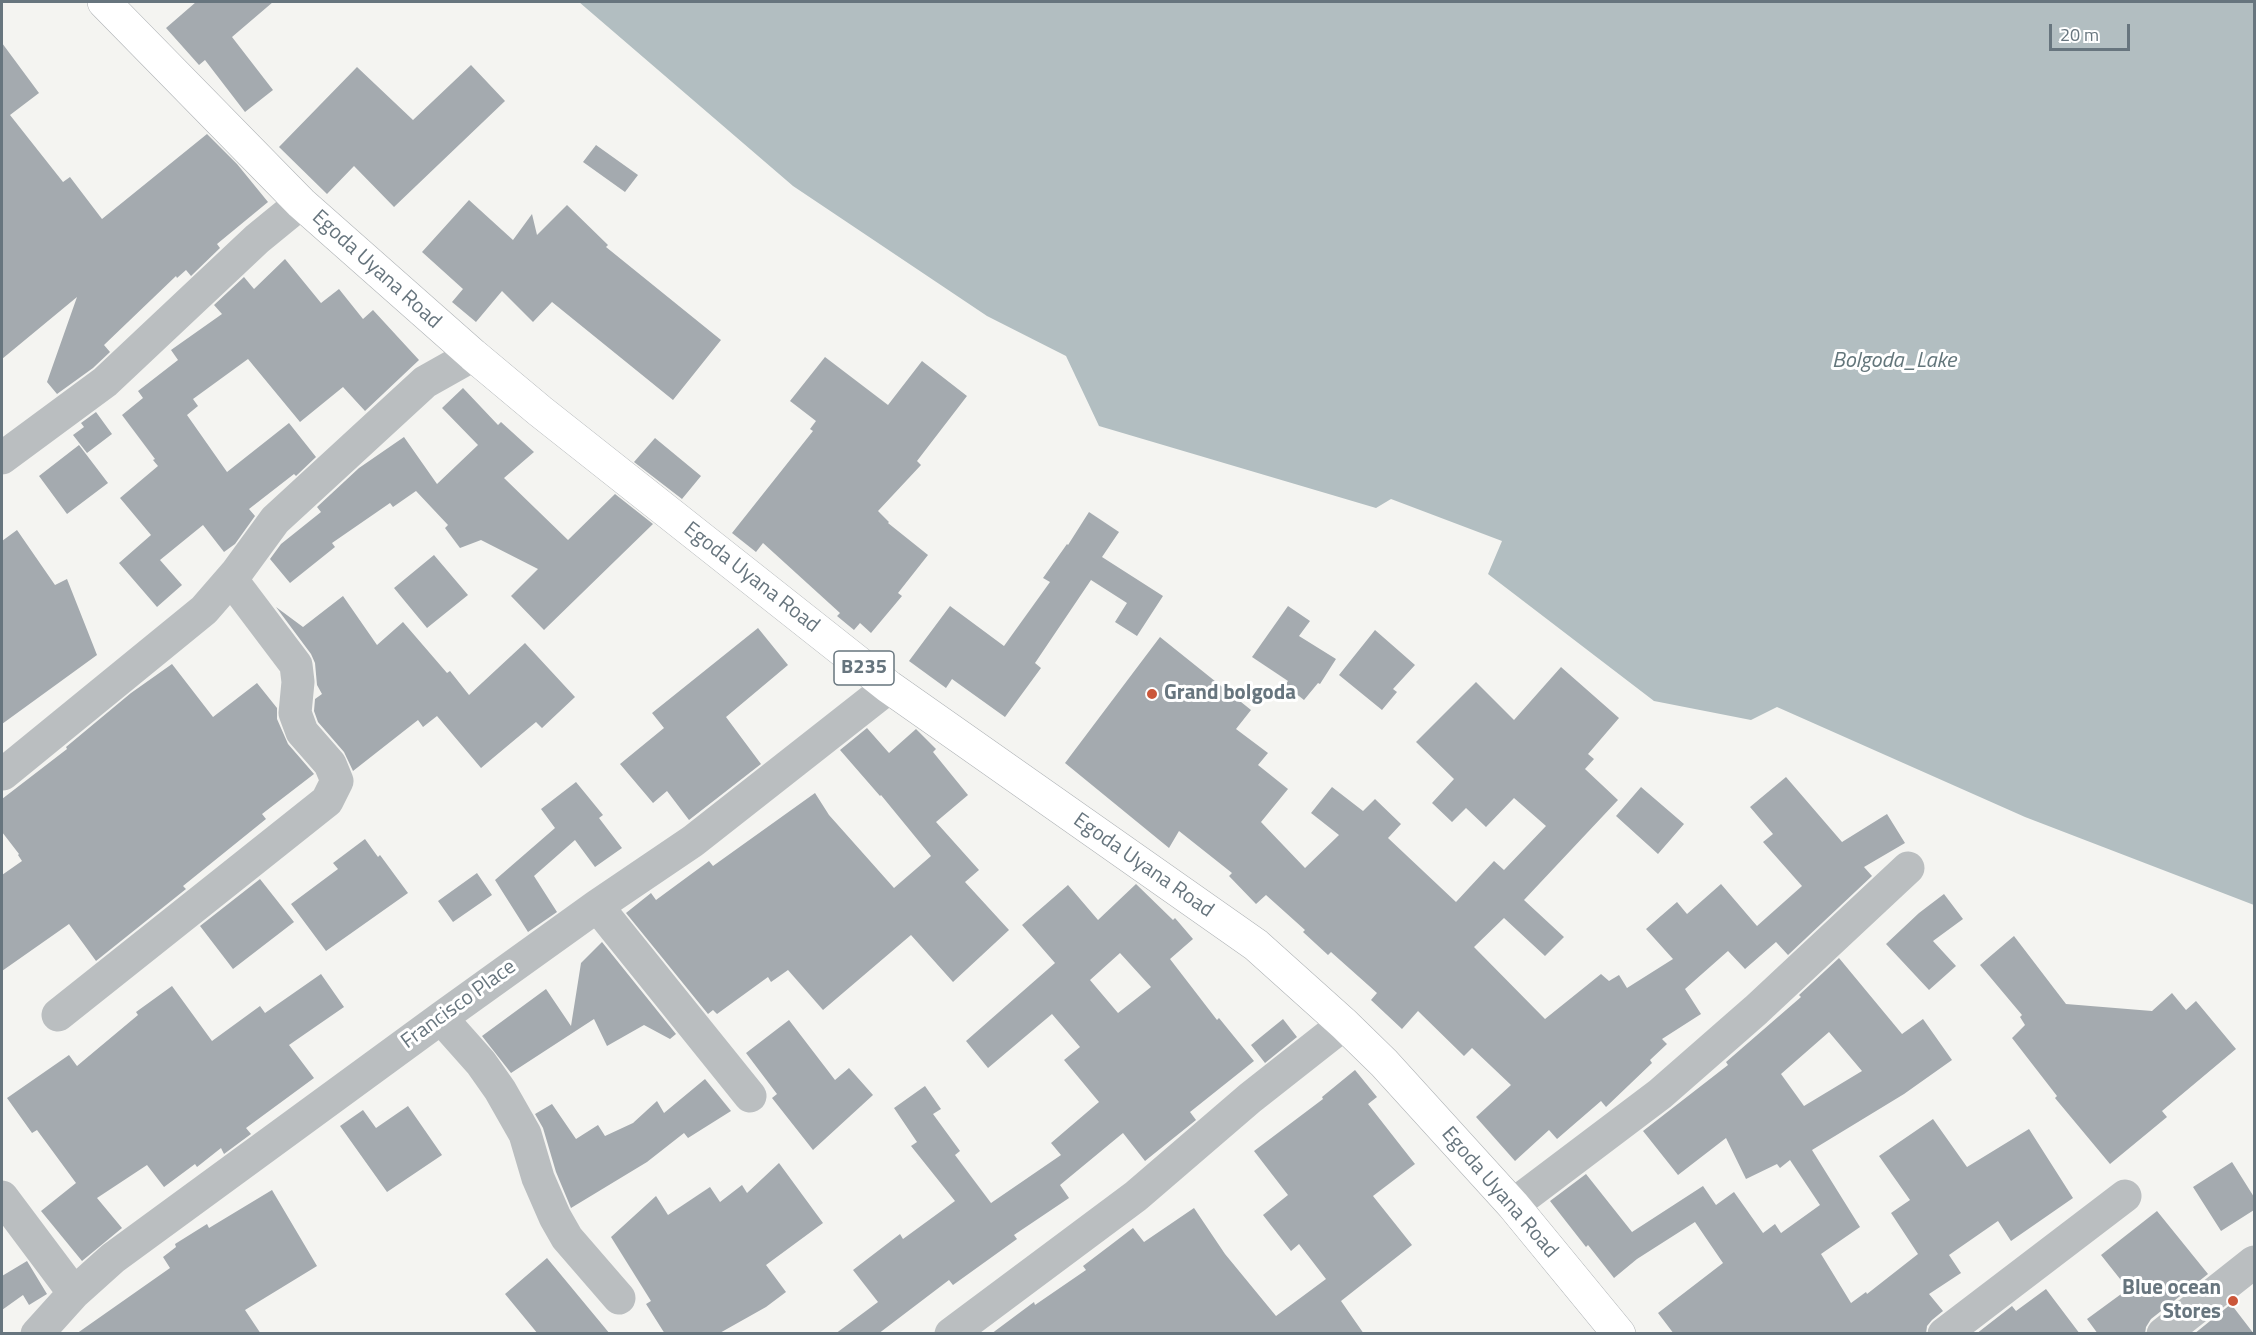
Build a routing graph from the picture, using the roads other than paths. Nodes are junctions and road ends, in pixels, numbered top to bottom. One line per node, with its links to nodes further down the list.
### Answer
1 (104, 2): 2 (main road, Egoda Uyana Road / B235)
2 (301, 203): 3 (main road, Egoda Uyana Road / B235); 4 (street)
3 (473, 355): 5 (street); 6 (main road, Egoda Uyana Road / B235)
4 (2, 458)
5 (231, 579): 7 (street); 10 (street)
6 (889, 687): 9 (street, Francisco Place); 12 (main road, Egoda Uyana Road / B235)
7 (3, 774)
8 (1908, 868): 16 (street)
9 (597, 906): 11 (street, Francisco Place); 13 (street)
10 (58, 1015)
11 (441, 1017): 18 (street, Francisco Place); 19 (street)
12 (1344, 1024): 16 (main road, Egoda Uyana Road / B235); 21 (street)
13 (750, 1096)
14 (2125, 1196): 23 (street)
15 (2, 1197): 18 (street)
16 (1513, 1205): 22 (main road, Egoda Uyana Road / B235)
17 (2254, 1262): 24 (street)
18 (74, 1293): 20 (street, Francisco Place)
19 (619, 1298)
20 (37, 1333)
21 (951, 1334)
22 (1619, 1334)
23 (1944, 1334)
24 (2163, 1334)

